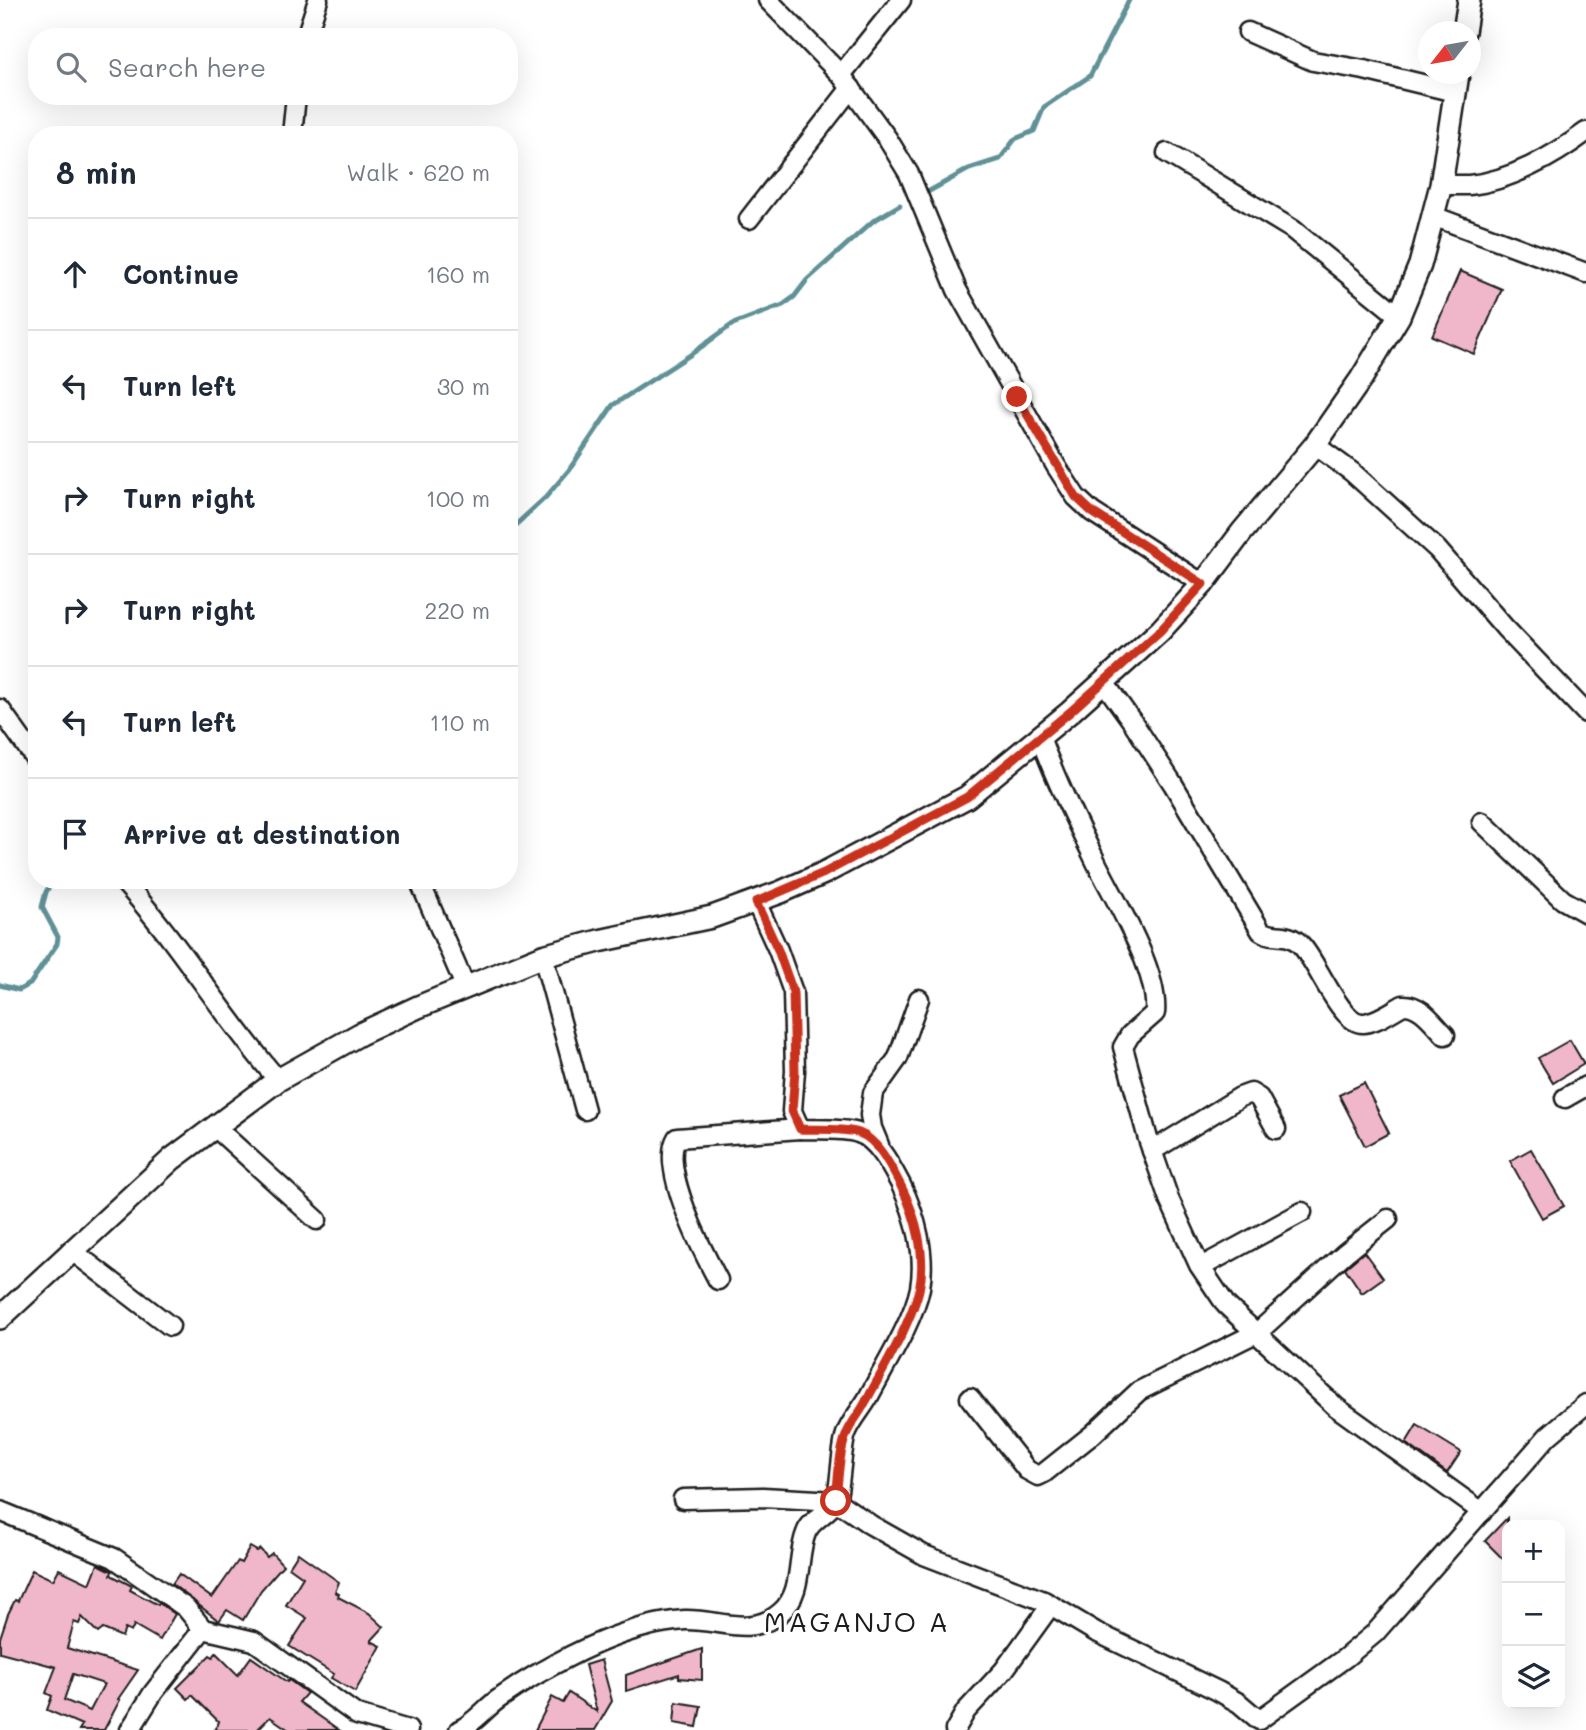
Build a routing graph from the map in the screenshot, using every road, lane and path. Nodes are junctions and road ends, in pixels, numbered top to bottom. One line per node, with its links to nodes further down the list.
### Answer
1 (318, 0): 6 (street)
2 (768, 0): 9 (street)
3 (901, 0): 9 (street)
4 (1469, 0): 5 (street)
5 (1466, 21)
6 (309, 28)
7 (1248, 32): 8 (street)
8 (1418, 78)
9 (846, 81): 17 (street); 21 (street)
10 (1456, 84): 15 (street)
11 (295, 105): 12 (street)
12 (293, 126)
13 (1586, 132): 15 (street)
14 (1167, 153): 19 (street)
15 (1441, 185): 16 (street)
16 (1433, 216): 18 (street); 19 (street)
17 (749, 219)
18 (1586, 274)
19 (1399, 316): 20 (street)
20 (1315, 445): 21 (street); 24 (street)
21 (1203, 584): 22 (street)
22 (1104, 681): 25 (street); 35 (street)
23 (0, 709): 26 (street)
24 (1586, 713)
25 (1040, 737): 30 (street); 43 (street)
26 (28, 748)
27 (1482, 822): 31 (street)
28 (130, 889): 36 (street)
29 (423, 889): 33 (street)
30 (756, 902): 32 (street); 41 (street)
31 (1586, 913)
32 (543, 956): 33 (street); 39 (street)
33 (465, 986): 36 (street)
34 (919, 999): 44 (street)
35 (1445, 1035)
36 (278, 1080): 40 (street)
37 (1586, 1086): 38 (street)
38 (1565, 1098)
39 (585, 1110)
40 (215, 1127): 47 (street); 48 (street)
41 (800, 1129): 44 (street); 50 (street)
42 (1276, 1129): 43 (street)
43 (1152, 1151): 49 (street)
44 (883, 1155): 57 (street)
45 (1302, 1212): 49 (street)
46 (1388, 1219): 53 (street)
47 (317, 1220)
48 (71, 1250): 51 (street); 52 (street)
49 (1201, 1267): 53 (street)
50 (718, 1280)
51 (0, 1318)
52 (170, 1326)
53 (1258, 1332): 54 (street); 59 (street)
54 (970, 1398)
55 (1586, 1404): 59 (street)
56 (683, 1499): 57 (street)
57 (836, 1501): 60 (street); 65 (street)
58 (0, 1511): 61 (street)
59 (1482, 1511): 62 (street)
60 (1051, 1605): 62 (street); 66 (street)
61 (203, 1629): 63 (street); 64 (street)
62 (1262, 1725)
63 (131, 1730)
64 (408, 1730)
65 (459, 1730)
66 (955, 1730)

